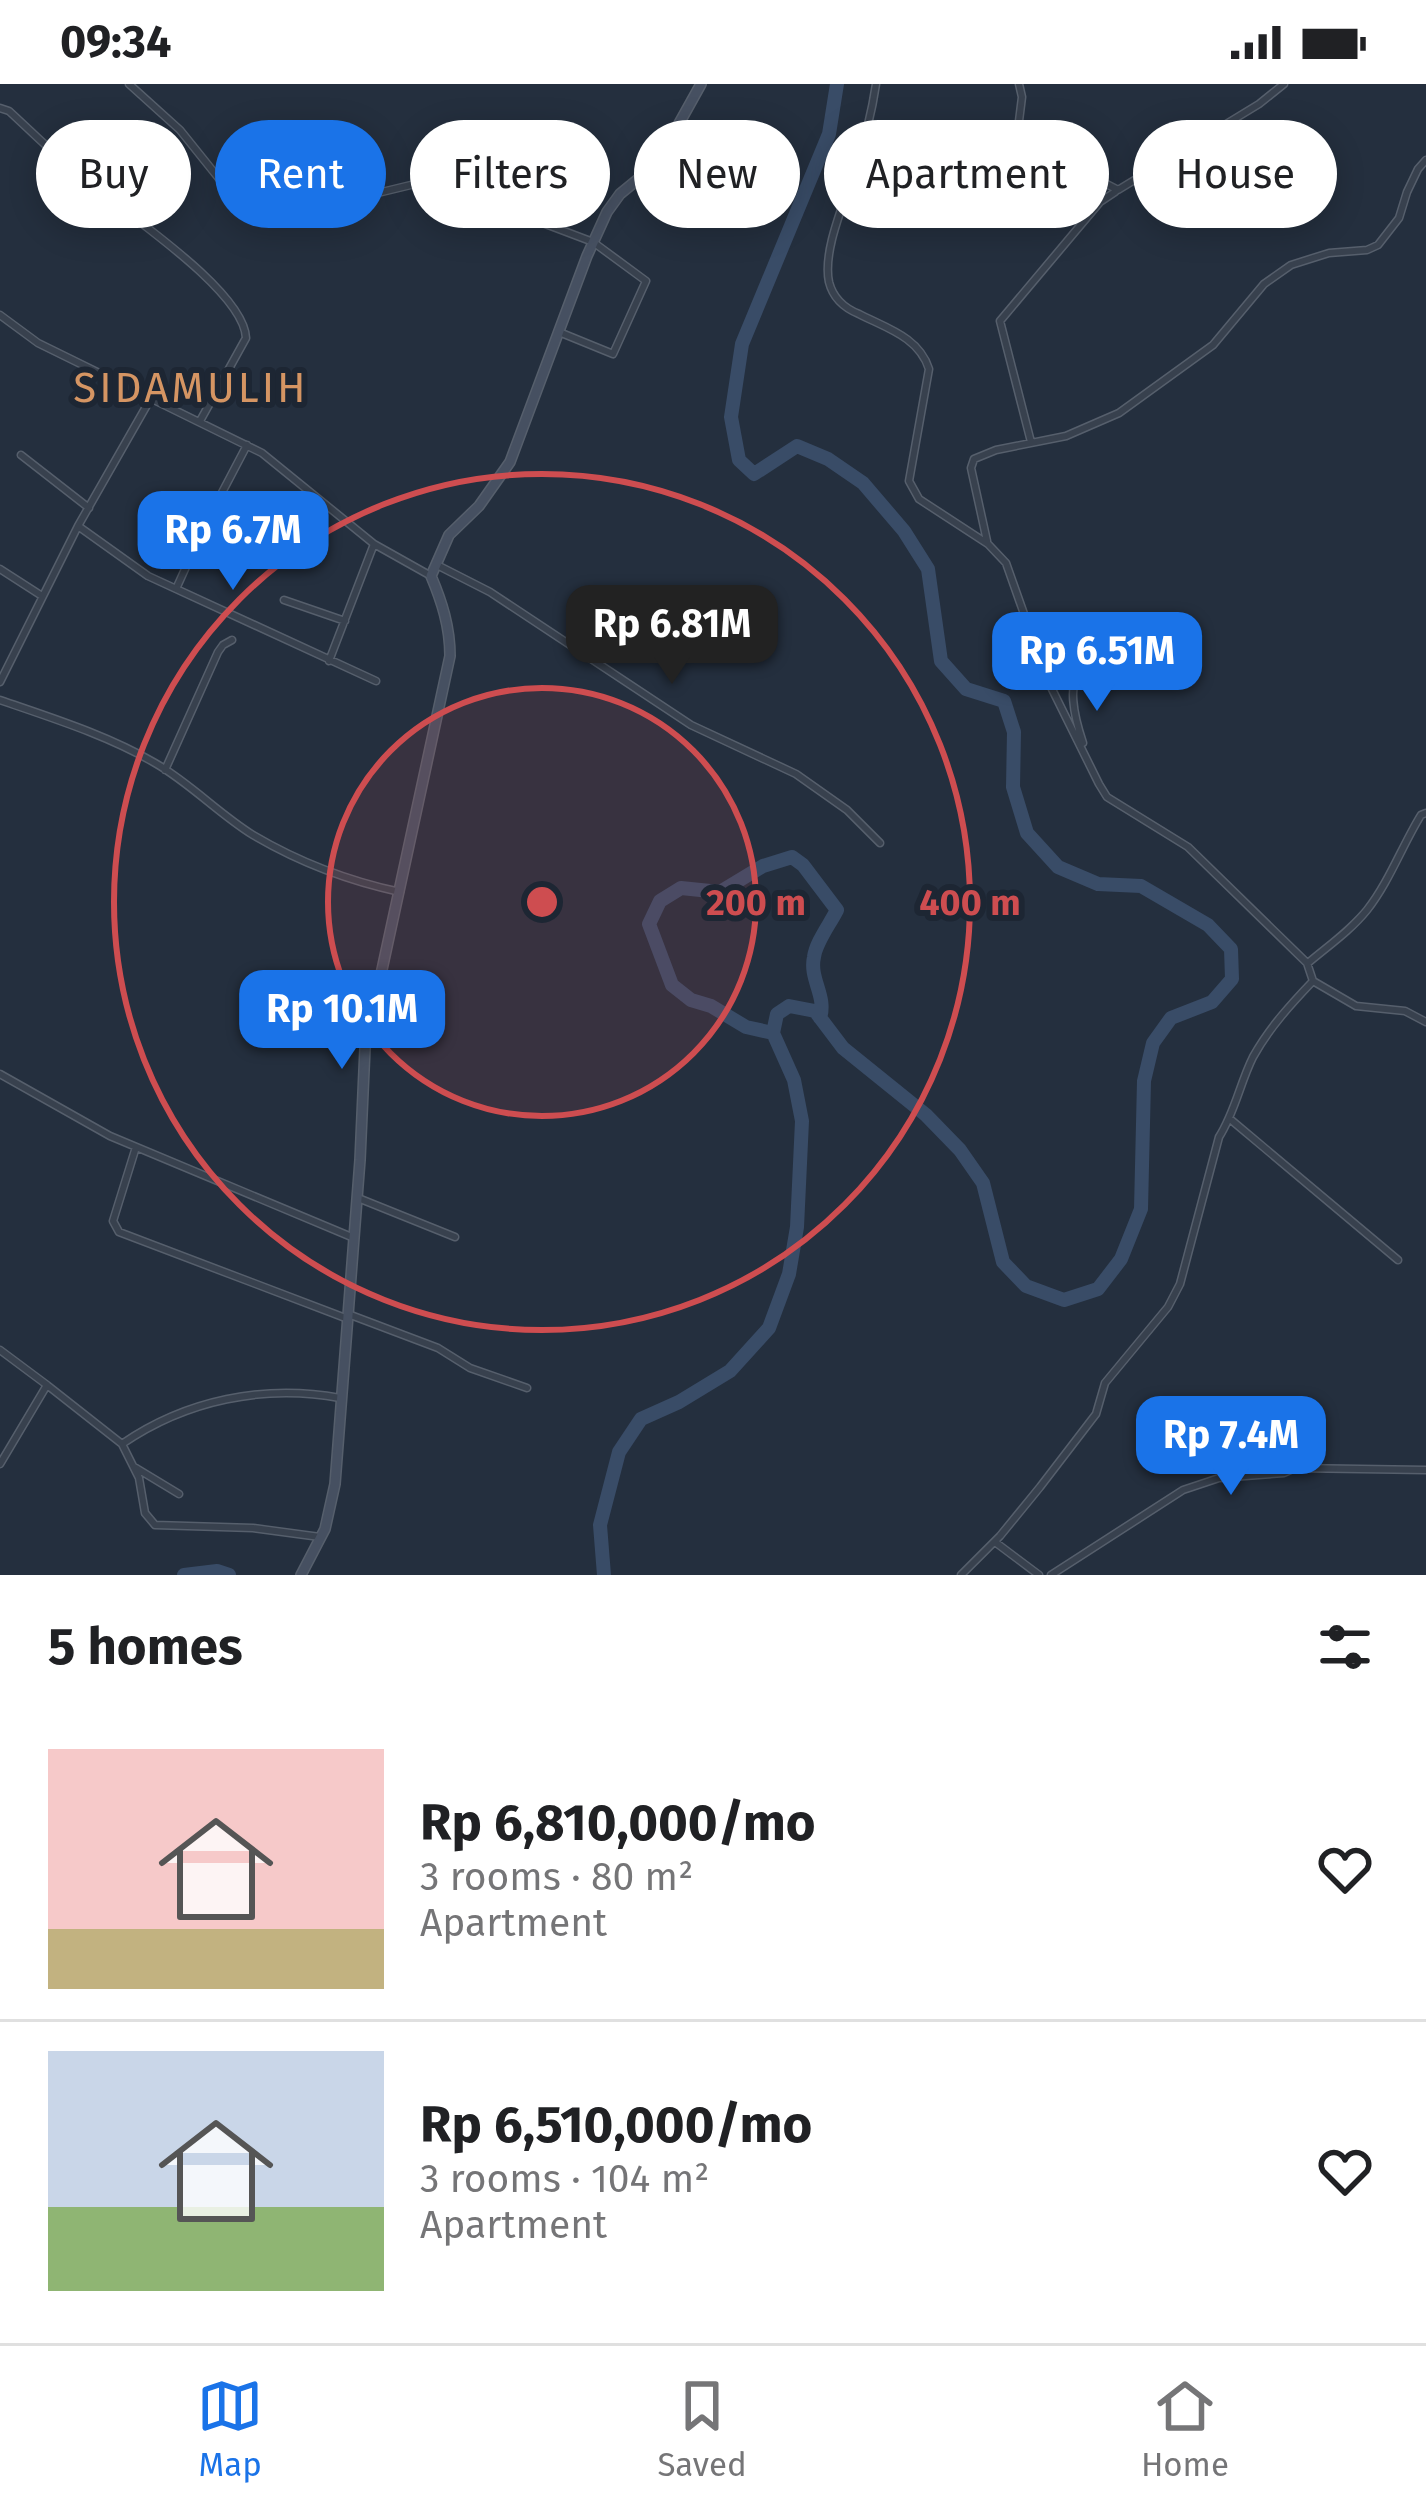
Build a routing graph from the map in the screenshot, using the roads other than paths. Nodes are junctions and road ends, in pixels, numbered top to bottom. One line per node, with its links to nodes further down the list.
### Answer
1 (129, 84): 9 (street)
2 (701, 84): 9 (street)
3 (876, 84): 20 (street)
4 (1019, 84): 8 (street)
5 (1284, 84): 8 (street)
6 (0, 108): 13 (street)
7 (1426, 160): 14 (street)
8 (1118, 190): 14 (street)
9 (593, 242): 11 (street); 11 (street)
10 (0, 315): 12 (street)
11 (557, 332): 22 (street)
12 (151, 398): 13 (street); 17 (street)
13 (200, 421): 15 (street)
14 (1031, 443): 20 (street)
15 (247, 445): 19 (street); 23 (street)
16 (21, 455): 17 (street)
17 (89, 508): 18 (street)
18 (78, 526): 23 (street); 24 (street)
19 (374, 544): 22 (street); 26 (street)
20 (988, 544): 33 (street)
21 (0, 569): 24 (street)
22 (434, 570): 36 (street); 37 (street)
23 (176, 590): 29 (street)
24 (42, 596): 31 (street)
25 (284, 600): 26 (street)
26 (345, 620): 29 (street)
27 (232, 640): 34 (street)
28 (1083, 660): 33 (street)
29 (329, 661): 30 (street)
30 (376, 681)
31 (0, 682)
32 (0, 700): 34 (street)
33 (1090, 763): 38 (street)
34 (165, 770): 37 (street)
35 (1426, 813): 38 (street)
36 (880, 843)
37 (400, 892): 44 (street)
38 (1307, 963): 39 (street)
39 (1313, 981): 40 (street); 42 (street)
40 (1426, 1022)
41 (0, 1074): 43 (street)
42 (1230, 1119): 47 (street); 59 (street)
43 (136, 1147): 46 (street); 48 (street)
44 (358, 1197): 45 (street); 46 (street)
45 (455, 1237)
46 (354, 1238): 48 (street)
47 (1398, 1260)
48 (348, 1316): 51 (street); 52 (street)
49 (0, 1350): 50 (street)
50 (47, 1385): 53 (street); 54 (street)
51 (526, 1388)
52 (341, 1398): 53 (street); 58 (street)
53 (122, 1444): 55 (street)
54 (0, 1464)
55 (133, 1466): 57 (street); 58 (street)
56 (1426, 1470): 63 (street)
57 (178, 1494)
58 (320, 1537): 60 (street)
59 (995, 1542): 61 (street); 62 (street)
60 (302, 1575)
61 (961, 1575)
62 (1039, 1575)
63 (1051, 1575)

